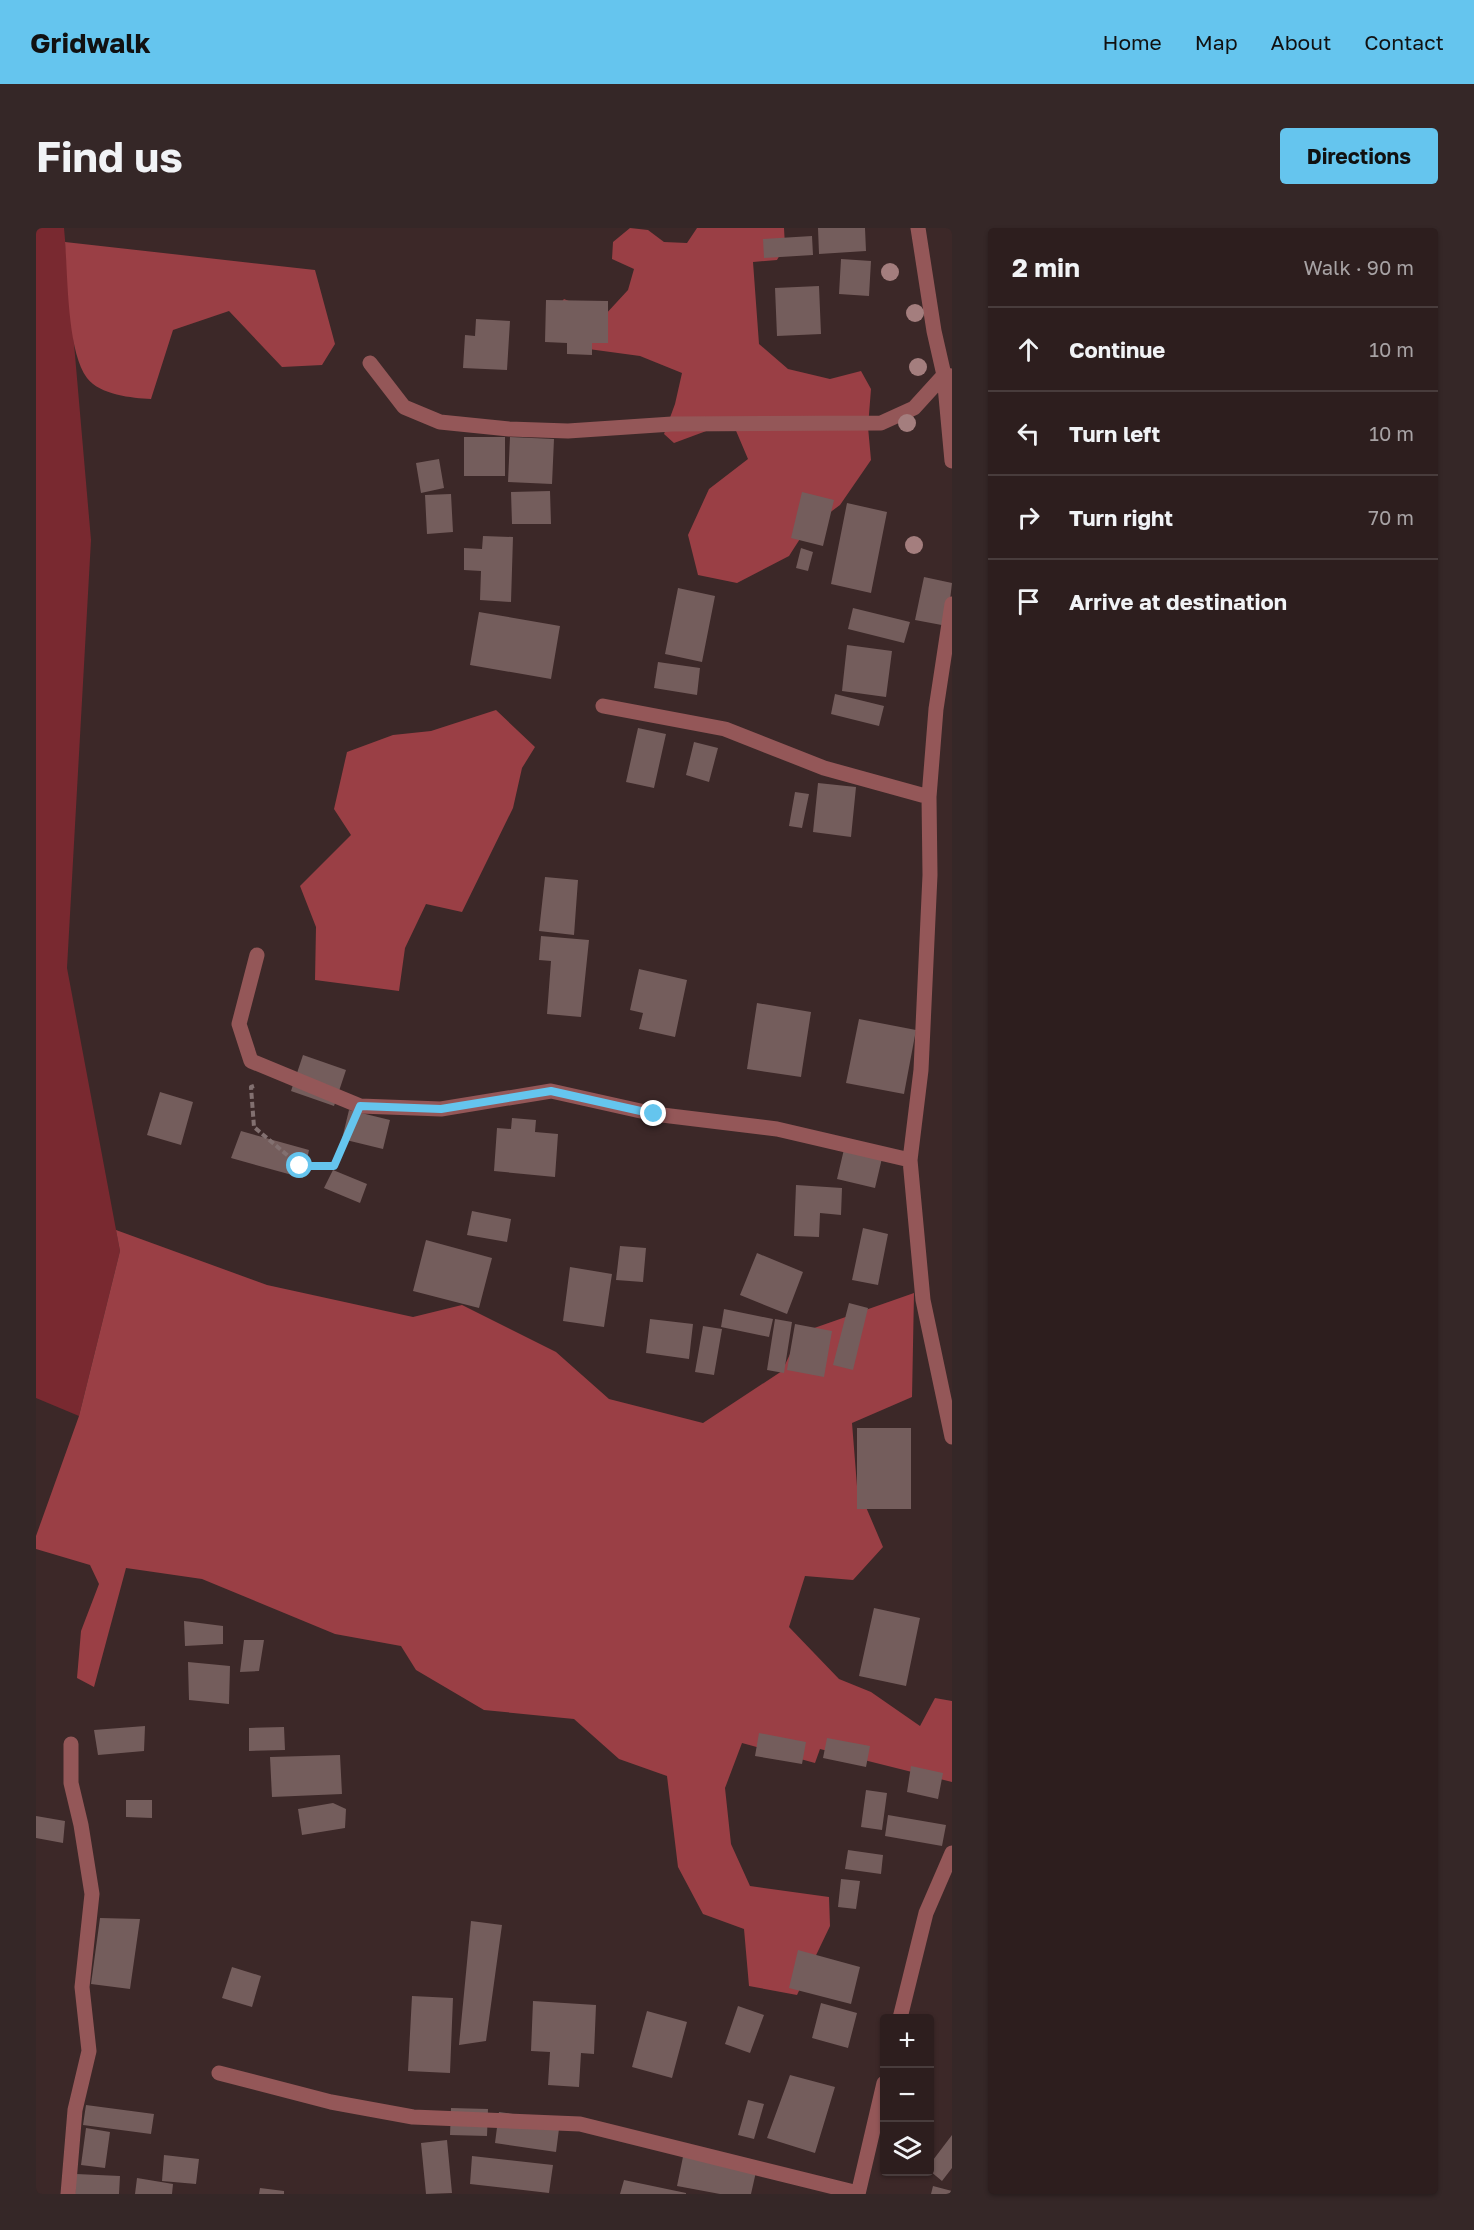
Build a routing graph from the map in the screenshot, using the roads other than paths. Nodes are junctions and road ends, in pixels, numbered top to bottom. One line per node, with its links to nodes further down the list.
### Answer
1 (918, 228): 3 (street)
2 (370, 363): 3 (street)
3 (948, 375): 4 (street)
4 (952, 461)
5 (952, 604): 7 (street)
6 (603, 706): 7 (street)
7 (929, 796): 9 (street)
8 (257, 955): 9 (street)
9 (910, 1160): 10 (street)
10 (952, 1437)
11 (71, 1744): 17 (street)
12 (952, 1852): 13 (street)
13 (901, 2014)
14 (219, 2073): 16 (street)
15 (880, 2103): 16 (street)
16 (858, 2193)
17 (68, 2194)

